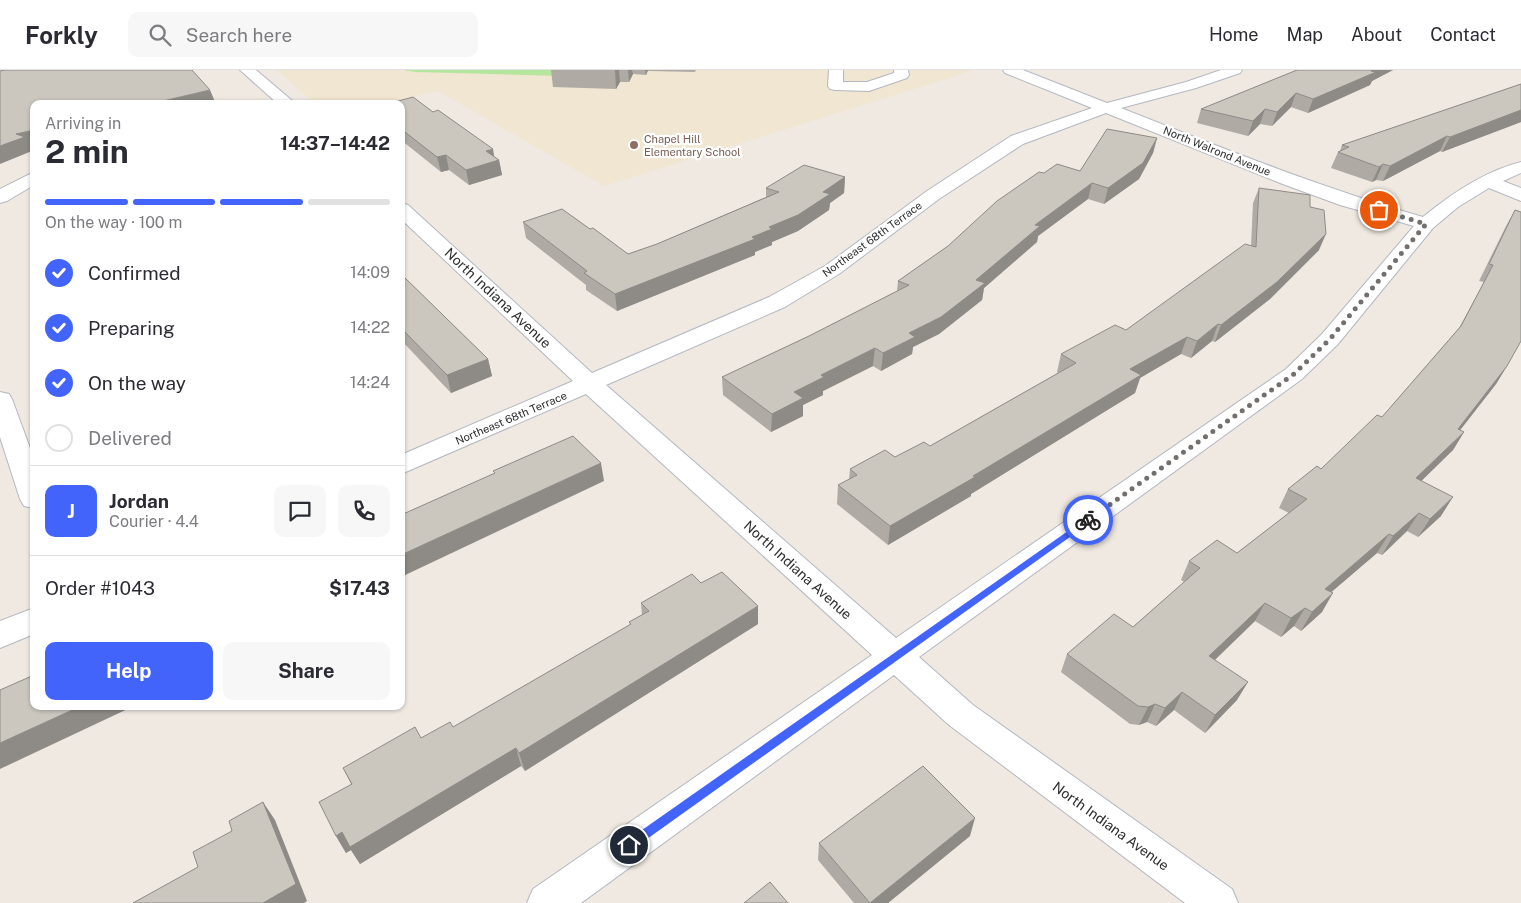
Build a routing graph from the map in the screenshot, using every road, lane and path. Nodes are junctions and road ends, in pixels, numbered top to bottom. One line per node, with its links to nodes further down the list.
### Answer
1 (247, 70): 6 (street)
2 (836, 70): 3 (street)
3 (902, 70)
4 (1010, 70): 7 (street, North Walrond Avenue)
5 (1235, 70): 7 (street, Northeast 68th Terrace)
6 (283, 100)
7 (1108, 107): 14 (street, North Walrond Avenue); 15 (street, Northeast 68th Terrace)
8 (1520, 168): 10 (street)
9 (30, 179): 12 (street)
10 (1488, 181): 11 (street); 14 (street)
11 (1521, 194)
12 (0, 197)
13 (405, 213): 15 (street, North Indiana Avenue)
14 (1426, 224): 21 (street)
15 (590, 384): 17 (street, Northeast 68th Terrace); 21 (street, North Indiana Avenue)
16 (0, 400): 18 (street)
17 (405, 463)
18 (30, 487)
19 (30, 622): 20 (street)
20 (0, 634)
21 (894, 657): 22 (street); 23 (street, North Indiana Avenue)
22 (548, 903)
23 (1218, 903)

